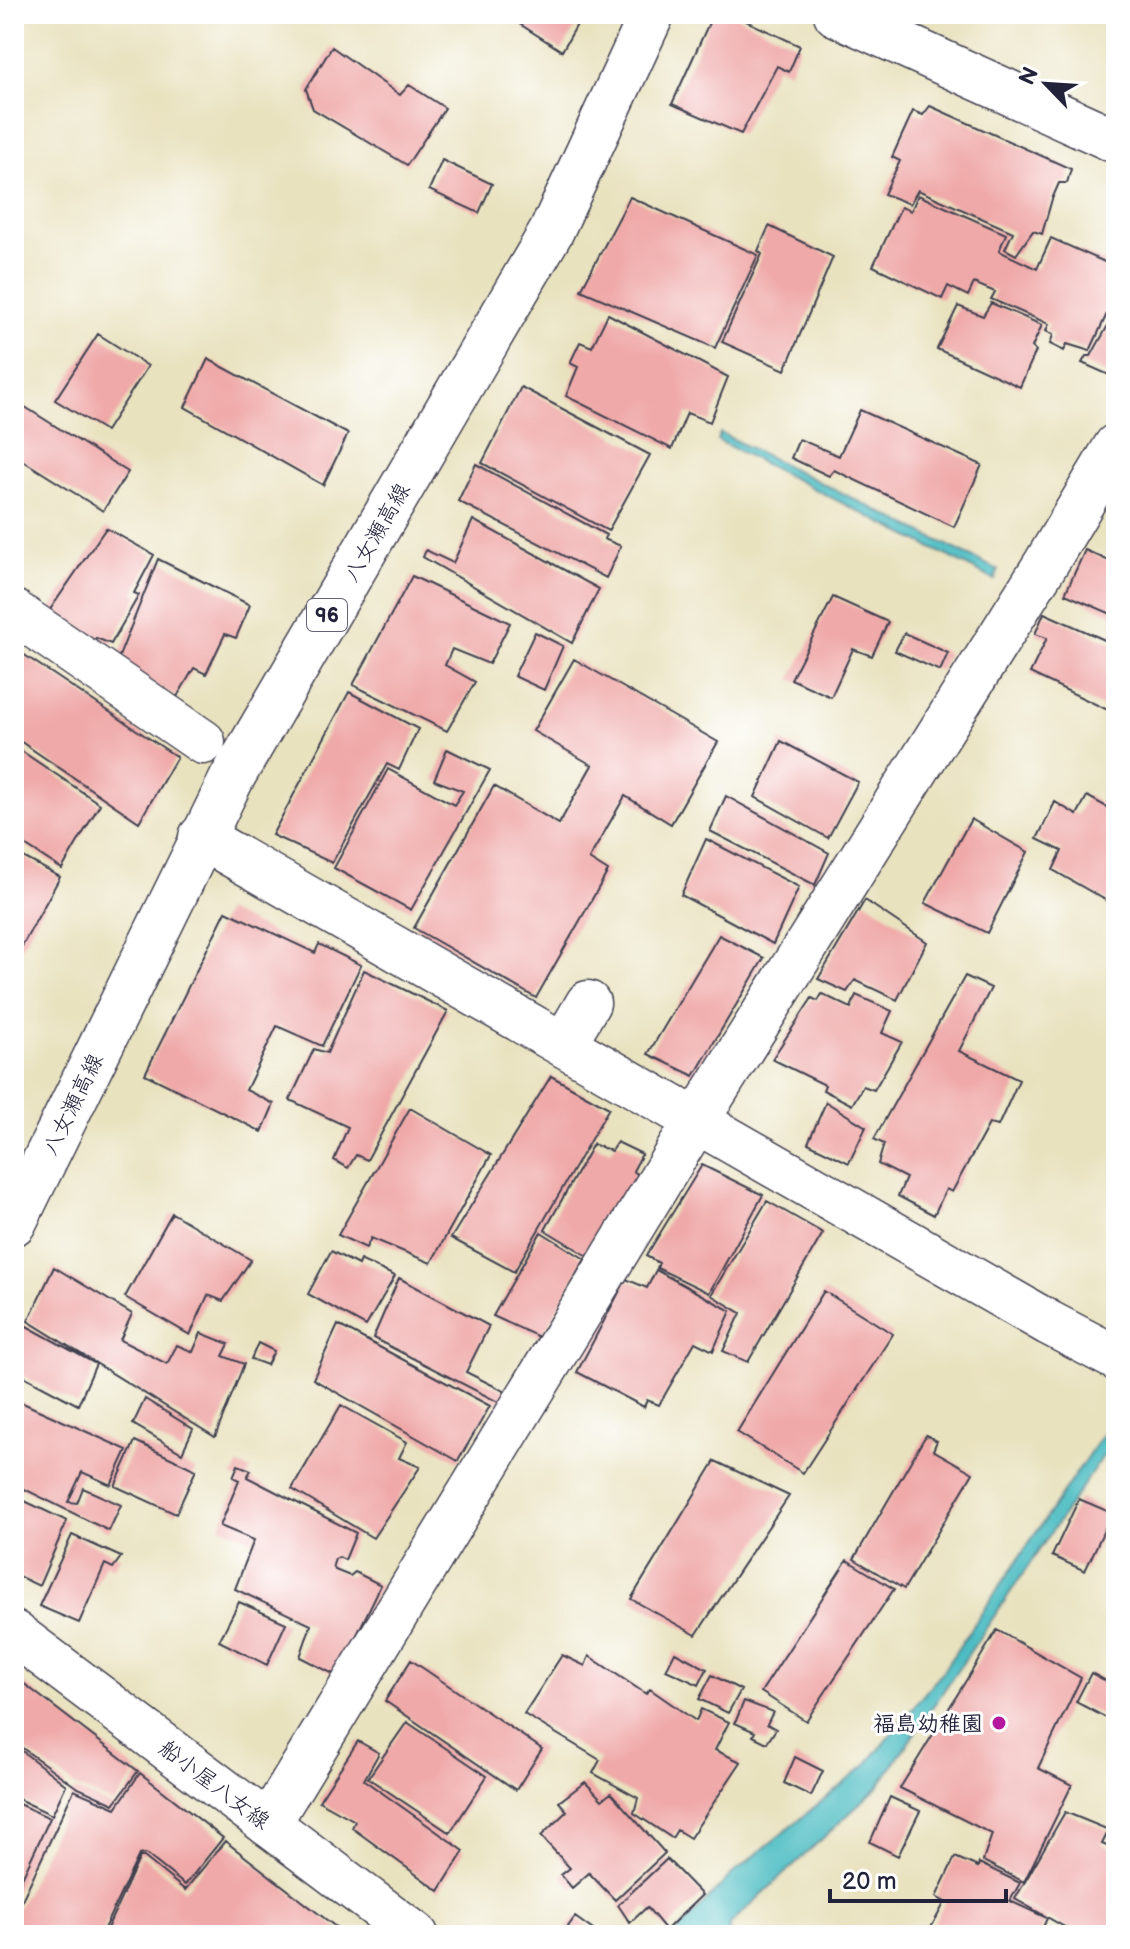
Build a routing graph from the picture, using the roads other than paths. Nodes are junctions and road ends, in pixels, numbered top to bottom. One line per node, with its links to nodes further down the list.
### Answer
1 (652, 14): 7 (street, 八女瀬高線 / 96)
2 (836, 14): 3 (street)
3 (1116, 141)
4 (1116, 446): 10 (street)
5 (14, 612): 6 (street)
6 (203, 742)
7 (201, 837): 9 (street); 11 (street, 八女瀬高線 / 96)
8 (588, 1003): 9 (street)
9 (564, 1044): 10 (street)
10 (697, 1120): 12 (street); 14 (street)
11 (14, 1223)
12 (1116, 1358)
13 (14, 1633): 14 (street, 船小屋八女線)
14 (268, 1824): 15 (street, 船小屋八女線)
15 (416, 1935)

